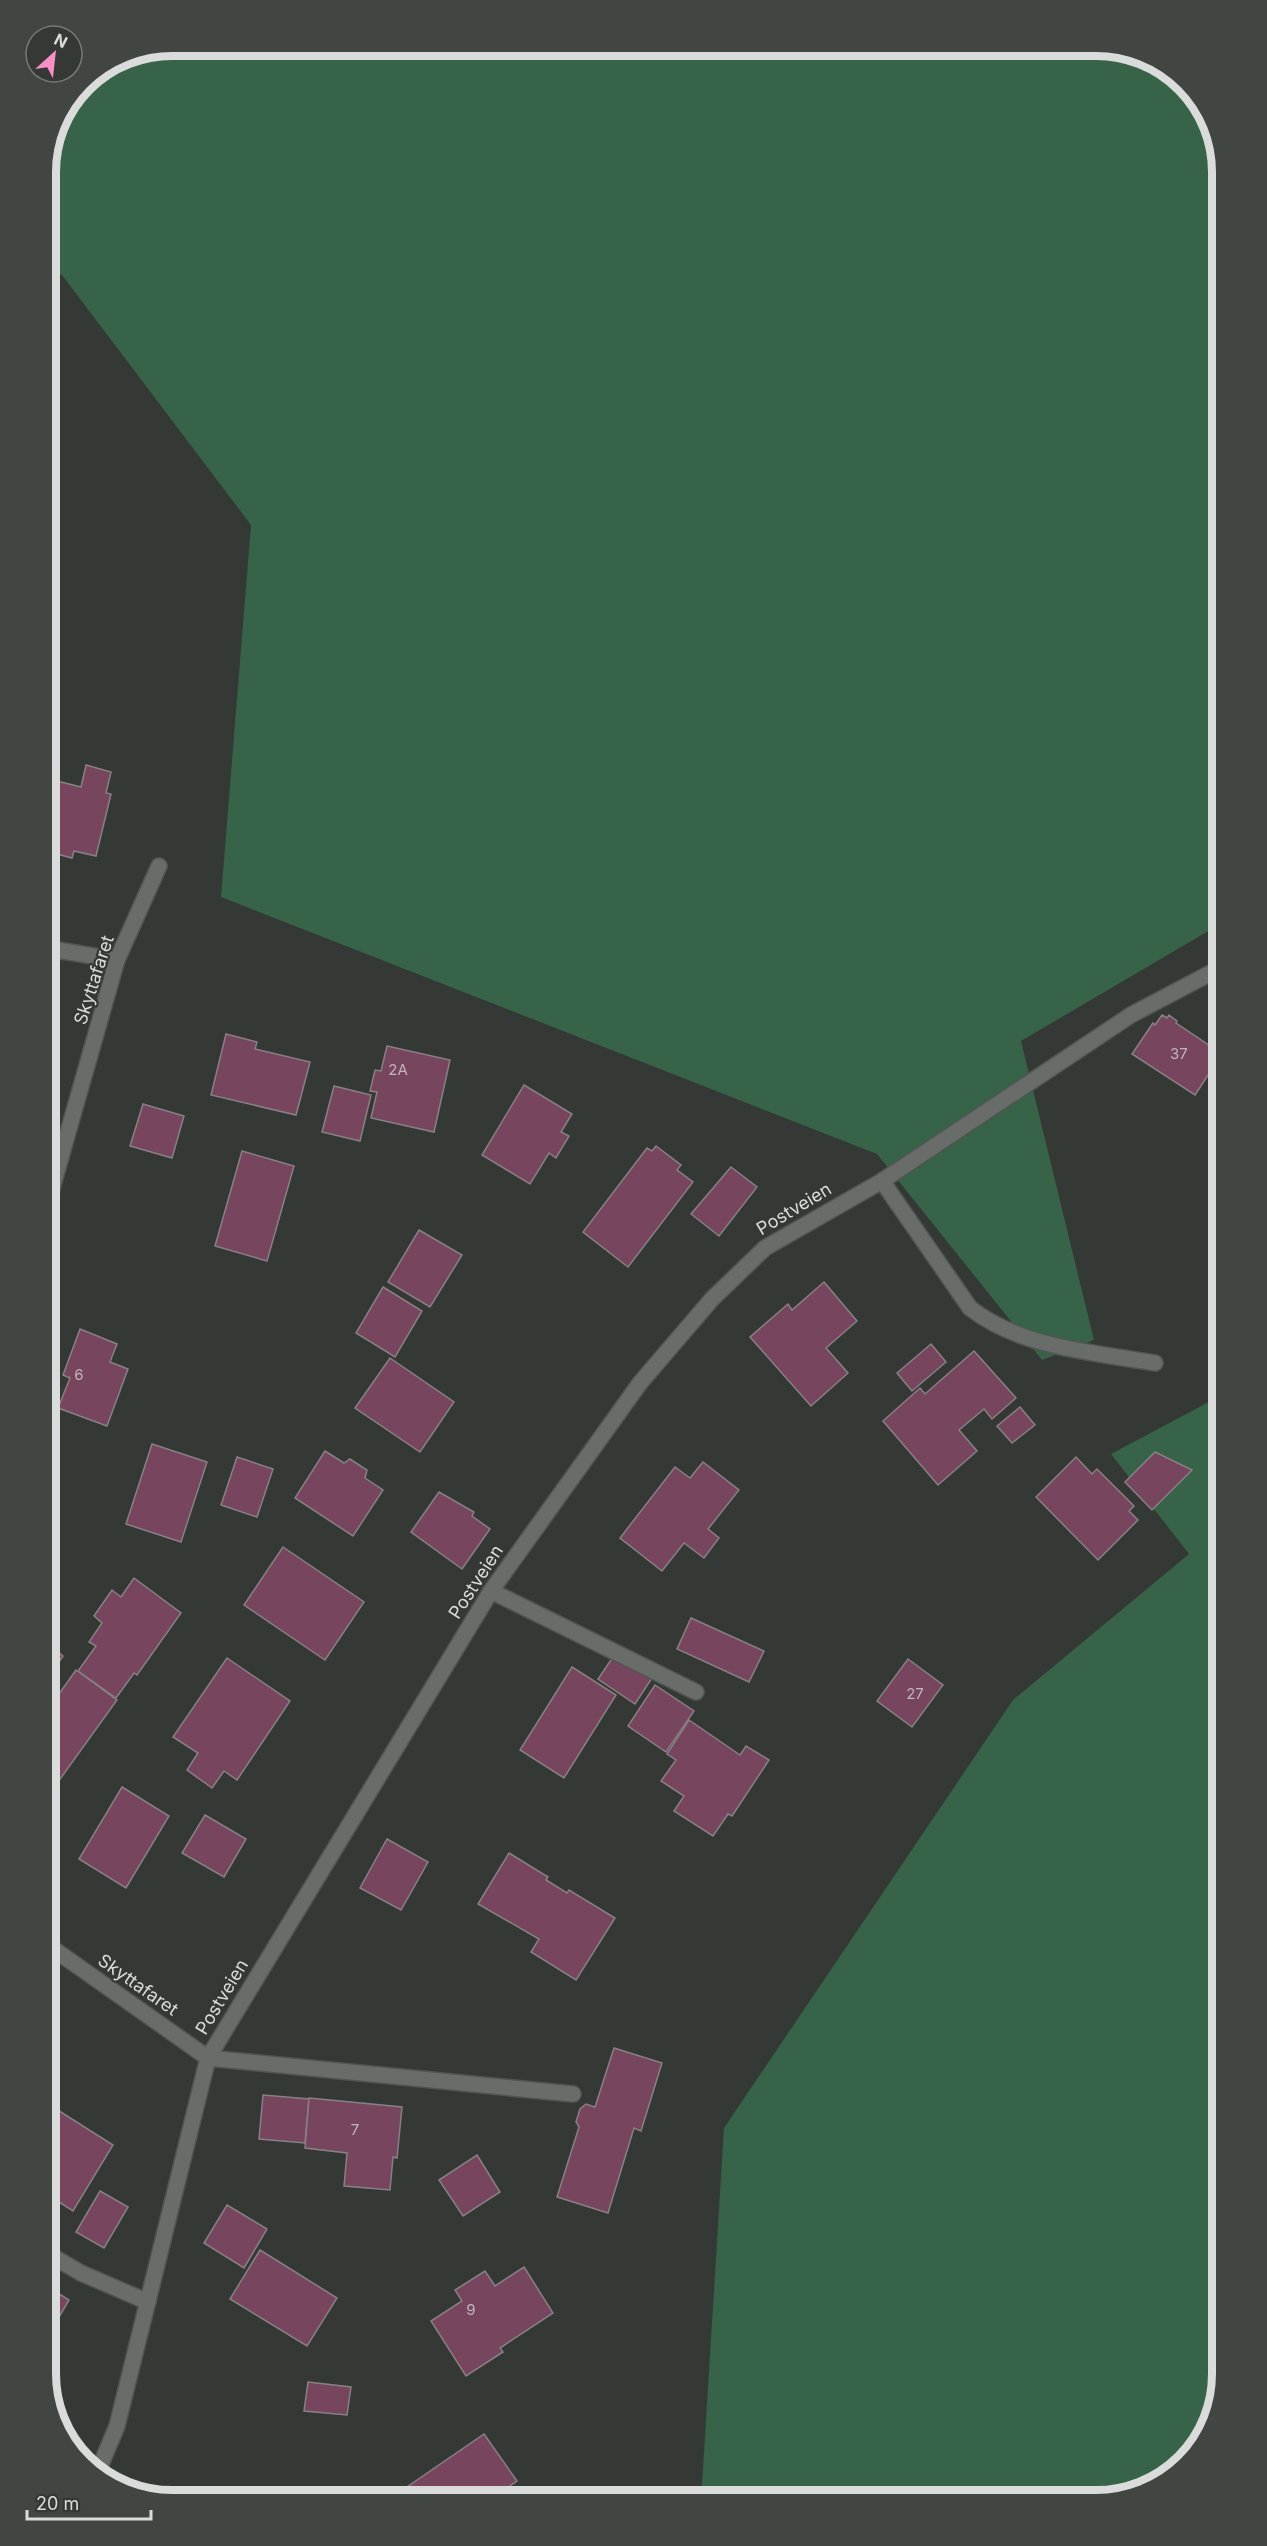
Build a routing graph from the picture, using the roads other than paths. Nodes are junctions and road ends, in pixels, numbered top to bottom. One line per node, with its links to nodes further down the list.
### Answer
1 (159, 866): 3 (street, Skyttafaret)
2 (56, 950): 3 (street)
3 (117, 960): 5 (street, Skyttafaret)
4 (1211, 973): 6 (street, Postveien)
5 (56, 1174)
6 (882, 1181): 7 (street); 8 (street, Postveien)
7 (1155, 1363)
8 (490, 1591): 9 (street); 11 (street, Postveien)
9 (696, 1692)
10 (56, 1951): 11 (street, Skyttafaret)
11 (207, 2058): 12 (street); 14 (street, Postveien)
12 (573, 2094)
13 (56, 2258): 14 (street)
14 (148, 2302): 15 (street, Postveien)
15 (100, 2466)

